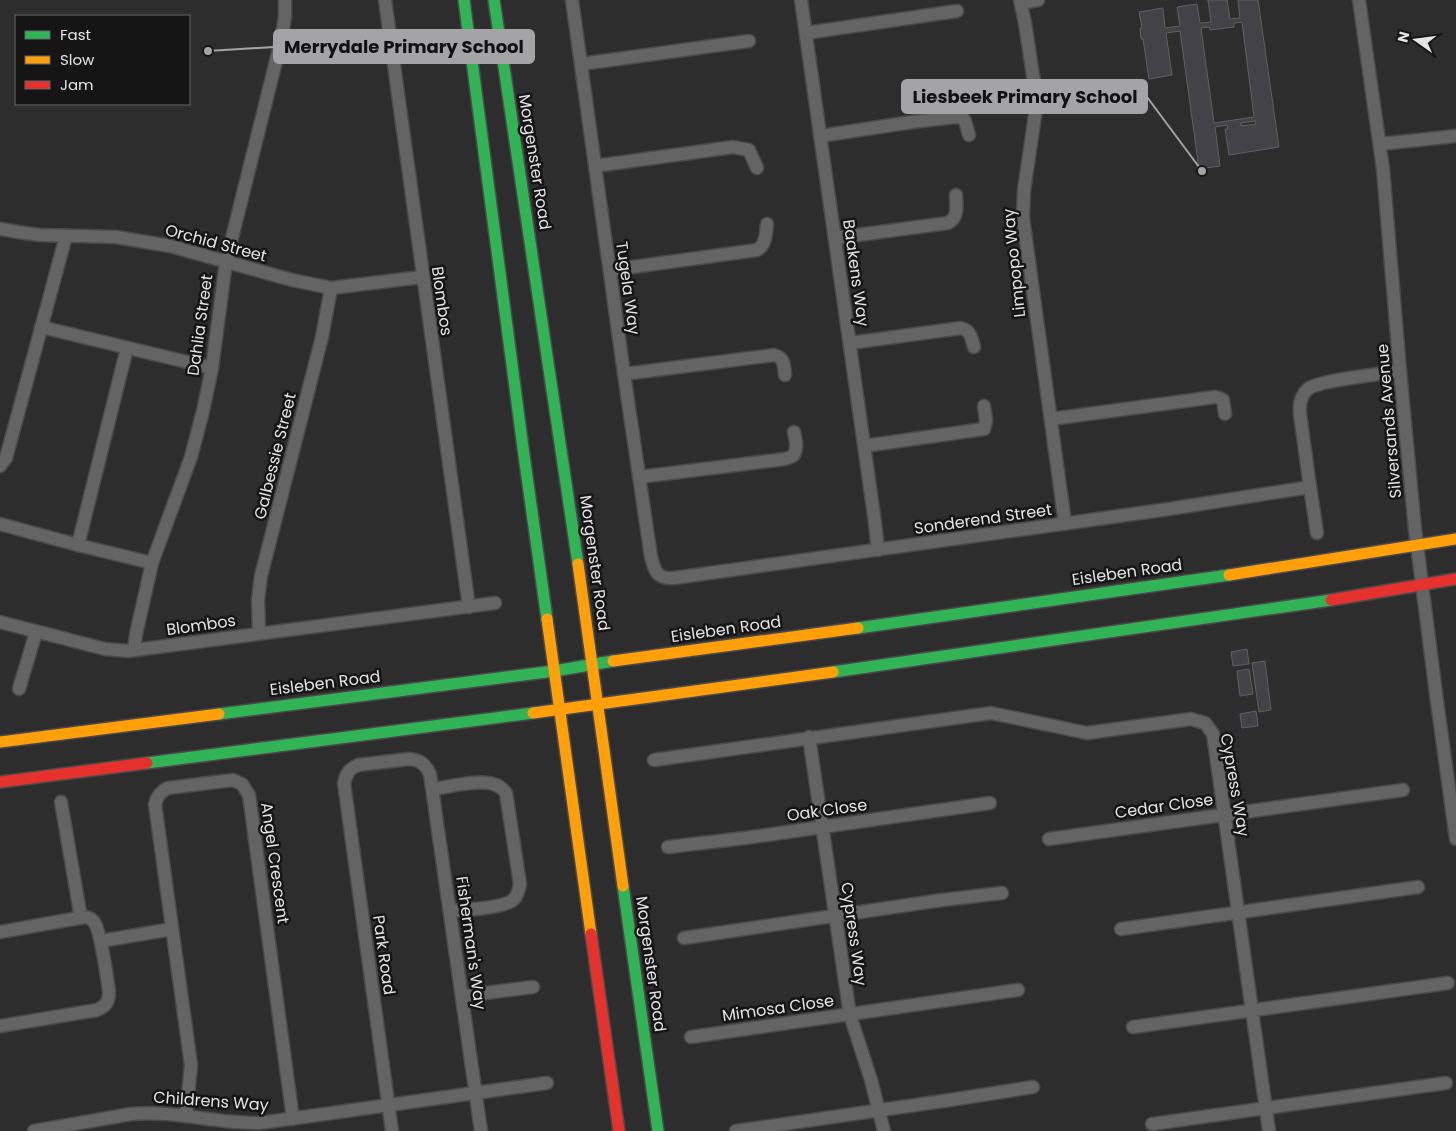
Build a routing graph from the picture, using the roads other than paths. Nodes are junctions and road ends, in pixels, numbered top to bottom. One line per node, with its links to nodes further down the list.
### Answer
1 (285, 0): 25 (street, Dahlia Street)
2 (385, 0): 27 (street, Blombos)
3 (464, 0): 63 (main road)
4 (494, 0): 62 (main road, Morgenster Road)
5 (572, 0): 13 (street, Tugela Way)
6 (802, 0): 11 (street, Baakens Way)
7 (1038, 0): 9 (street)
8 (1359, 0): 17 (street, Silversands Avenue)
9 (1020, 1): 39 (street, Limpopo Way)
10 (957, 11): 11 (street)
11 (806, 33): 15 (street, Baakens Way)
12 (749, 41): 13 (street)
13 (581, 64): 18 (street, Tugela Way)
14 (969, 135): 15 (street)
15 (820, 136): 24 (street, Baakens Way)
16 (1456, 136): 17 (street)
17 (1380, 144): 34 (street, Silversands Avenue)
18 (595, 166): 19 (street); 26 (street, Tugela Way)
19 (757, 168)
20 (956, 194): 24 (street)
21 (767, 224): 26 (street)
22 (0, 228): 23 (street, Orchid Street)
23 (66, 236): 25 (street, Orchid Street); 29 (street)
24 (835, 238): 30 (street, Baakens Way)
25 (226, 262): 28 (street, Orchid Street); 33 (street, Dahlia Street)
26 (610, 270): 35 (street, Tugela Way)
27 (422, 277): 28 (street, Orchid Street); 57 (street, Blombos)
28 (331, 288): 60 (street, Galbessie Street)
29 (41, 327): 32 (street); 42 (street)
30 (850, 343): 31 (street); 41 (street, Baakens Way)
31 (974, 347)
32 (127, 348): 33 (street); 49 (street)
33 (212, 368): 52 (street, Dahlia Street)
34 (1400, 371): 44 (street); 50 (street, Silversands Avenue)
35 (624, 374): 36 (street); 43 (street, Tugela Way)
36 (785, 375)
37 (984, 406): 41 (street)
38 (1225, 414): 39 (street)
39 (1051, 419): 45 (street, Limpopo Way)
40 (794, 432): 43 (street)
41 (864, 446): 51 (street, Baakens Way)
42 (0, 466)
43 (639, 477): 53 (street, Tugela Way)
44 (1310, 487): 45 (street, Sonderend Street); 47 (street)
45 (1065, 523): 51 (street, Sonderend Street)
46 (0, 524): 49 (street)
47 (1317, 534)
48 (1456, 539): 50 (main road, Eisleben Road)
49 (78, 545): 52 (street)
50 (1417, 545): 55 (street, Silversands Avenue); 62 (main road, Eisleben Road)
51 (878, 550): 53 (street, Sonderend Street)
52 (152, 563): 61 (street, Dahlia Street)
53 (661, 577)
54 (1456, 579): 55 (main road)
55 (1423, 584): 65 (main road); 78 (street, Silversands Avenue)
56 (495, 603): 57 (street, Blombos)
57 (469, 607): 60 (street, Blombos)
58 (0, 622): 59 (street, Blombos)
59 (36, 632): 61 (street, Blombos); 64 (street)
60 (260, 633): 61 (street, Blombos)
61 (134, 650)
62 (593, 665): 63 (main road, Eisleben Road); 65 (main road, Morgenster Road)
63 (554, 671): 66 (main road); 68 (main road, Eisleben Road)
64 (19, 689)
65 (598, 705): 66 (main road); 116 (main road, Morgenster Road)
66 (560, 710): 70 (main road); 115 (main road)
67 (809, 737): 69 (street, Cypress Way); 76 (street, Cypress Way); 77 (street, Cypress Way)
68 (0, 742)
69 (654, 760)
70 (0, 782)
71 (344, 783): 72 (street, Fisherman's Way); 105 (street, Park Road)
72 (433, 789): 83 (street, Fisherman's Way); 83 (street)
73 (1403, 790): 76 (street, Cedar Close)
74 (61, 802): 86 (street)
75 (990, 803): 77 (street, Oak Close)
76 (1224, 814): 79 (street, Cedar Close); 84 (street, Cypress Way)
77 (822, 827): 80 (street, Oak Close); 85 (street, Cypress Way)
78 (1456, 838)
79 (1049, 839)
80 (668, 847)
81 (1418, 887): 84 (street)
82 (1002, 893): 85 (street)
83 (450, 911): 95 (street, Fisherman's Way)
84 (1238, 912): 88 (street); 96 (street, Cypress Way)
85 (835, 916): 90 (street); 97 (street, Cypress Way)
86 (81, 918): 89 (street); 91 (street)
87 (172, 928): 91 (street); 108 (street, Angel Crescent); 109 (street, Angel Crescent)
88 (1121, 929)
89 (0, 932)
90 (684, 938)
91 (101, 941): 98 (street)
92 (1448, 983): 96 (street)
93 (533, 988): 95 (street)
94 (1018, 990): 97 (street, Mimosa Close)
95 (462, 996): 104 (street, Fisherman's Way)
96 (1252, 1010): 99 (street); 106 (street, Cypress Way)
97 (850, 1014): 100 (street, Mimosa Close); 107 (street, Cypress Way)
98 (0, 1026)
99 (1133, 1027)
100 (691, 1036)
101 (548, 1083): 104 (street, Childrens Way)
102 (1446, 1083): 106 (street)
103 (1033, 1087): 107 (street)
104 (476, 1093): 105 (street, Childrens Way); 114 (street, Fisherman's Way)
105 (388, 1105): 109 (street, Childrens Way); 113 (street, Park Road)
106 (1266, 1108): 110 (street); 119 (street, Cypress Way)
107 (880, 1111): 117 (street); 118 (street, Cypress Way)
108 (186, 1116): 109 (street, Childrens Way); 111 (street, Childrens Way)
109 (293, 1119)
110 (1152, 1124)
111 (52, 1130): 112 (street, Childrens Way)
112 (34, 1131)
113 (392, 1131)
114 (481, 1131)
115 (619, 1131)
116 (658, 1131)
117 (736, 1131)
118 (884, 1131)
119 (1269, 1131)

